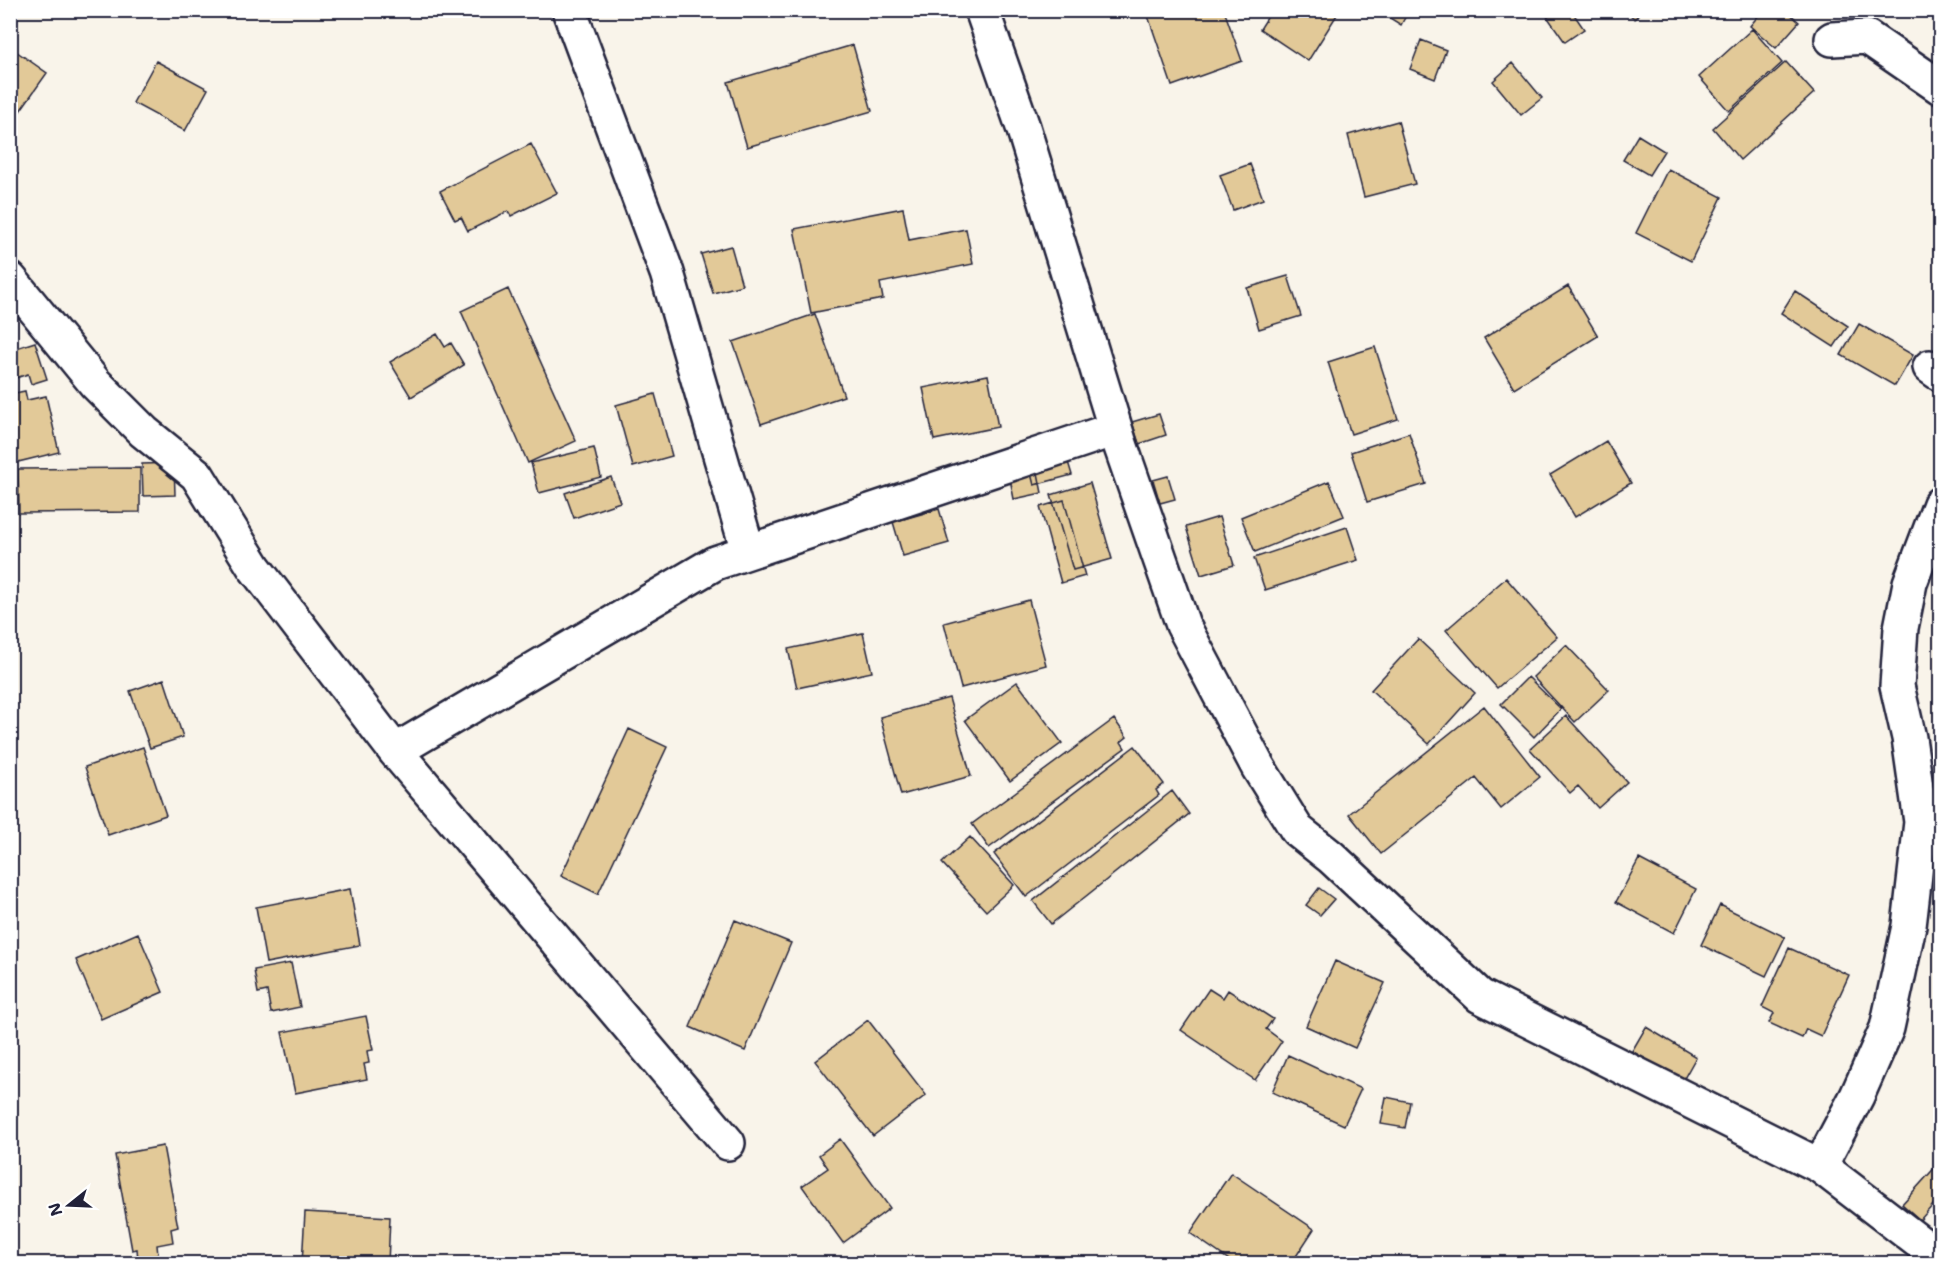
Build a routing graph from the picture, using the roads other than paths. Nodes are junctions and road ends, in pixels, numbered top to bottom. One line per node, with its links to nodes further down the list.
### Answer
1 (569, 10): 8 (street)
2 (982, 10): 6 (street)
3 (1832, 39): 4 (street)
4 (1941, 87)
5 (10, 279): 9 (street)
6 (1115, 429): 8 (street); 11 (street)
7 (1941, 504): 11 (street)
8 (748, 551): 9 (street)
9 (395, 751): 10 (street)
10 (728, 1143)
11 (1820, 1166): 12 (street)
12 (1941, 1258)

